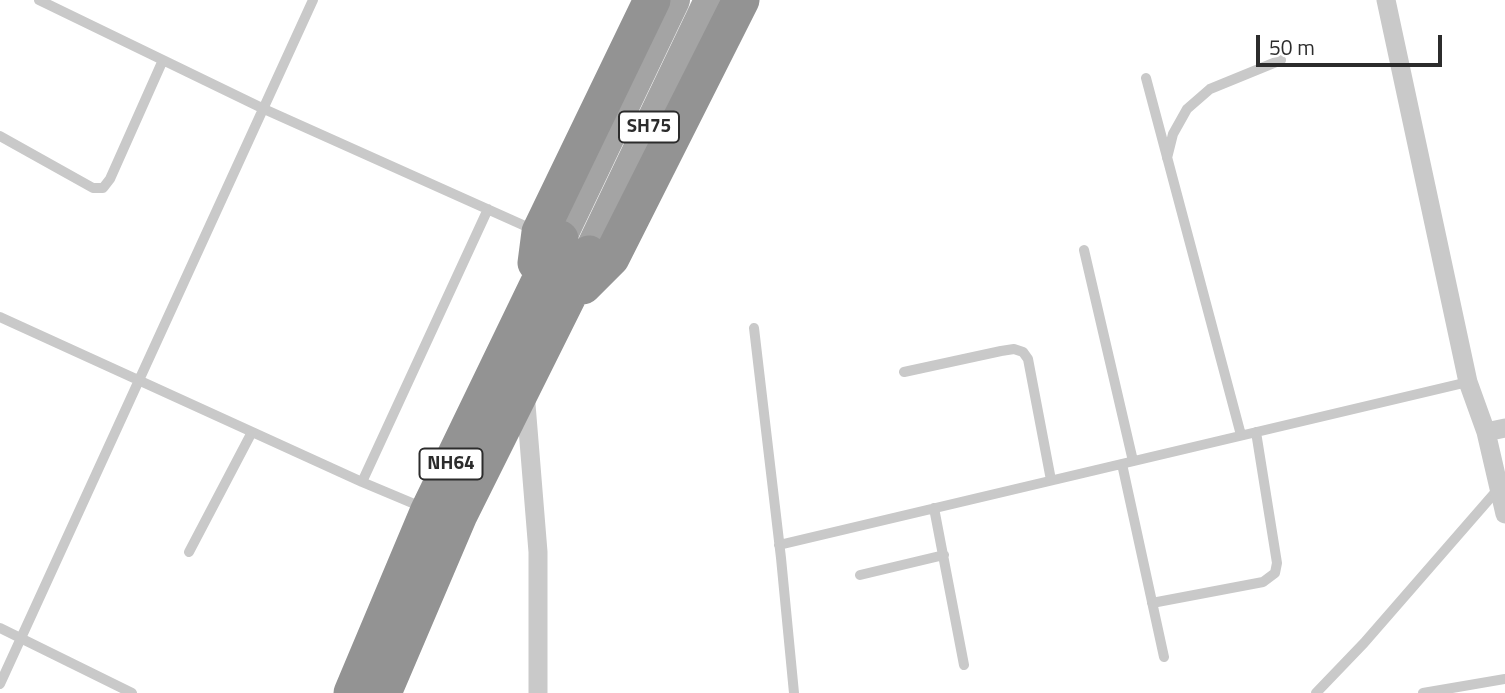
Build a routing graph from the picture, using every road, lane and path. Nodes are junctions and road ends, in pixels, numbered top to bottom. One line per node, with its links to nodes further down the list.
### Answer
1 (39, 0): 8 (lane)
2 (313, 0): 11 (lane)
3 (652, 0): 15 (highway)
4 (674, 0): 15 (main road, SH75)
5 (710, 0): 15 (main road, SH75)
6 (741, 0): 17 (highway)
7 (1386, 0): 22 (street)
8 (163, 60): 11 (lane); 12 (lane)
9 (1281, 60): 13 (lane)
10 (1146, 78): 13 (lane)
11 (264, 109): 14 (lane); 21 (lane)
12 (0, 136)
13 (1167, 158): 27 (lane)
14 (488, 209): 15 (lane); 31 (lane)
15 (563, 242): 17 (highway, NH64); 17 (highway)
16 (1084, 250): 28 (lane)
17 (547, 303): 23 (highway, NH64); 34 (highway, NH64)
18 (0, 317): 21 (lane)
19 (754, 328): 36 (lane)
20 (904, 372): 30 (lane)
21 (138, 381): 25 (lane); 42 (lane)
22 (1468, 382): 24 (street); 26 (lane)
23 (525, 384): 49 (highway, NH64); 50 (street)
24 (1495, 430): 32 (street)
25 (252, 432): 31 (lane); 37 (lane)
26 (1256, 432): 27 (lane); 40 (lane)
27 (1241, 435): 28 (lane)
28 (1133, 461): 29 (lane)
29 (1122, 464): 30 (lane); 40 (lane)
30 (1051, 480): 33 (lane)
31 (362, 482): 34 (lane)
32 (1499, 488): 35 (street); 52 (lane)
33 (934, 508): 36 (lane); 38 (lane)
34 (429, 509): 48 (highway, NH64)
35 (1505, 514)
36 (779, 545): 51 (lane)
37 (189, 552)
38 (944, 555): 39 (lane); 44 (lane)
39 (860, 575)
40 (1152, 603): 43 (lane)
41 (0, 628): 42 (lane)
42 (21, 639): 46 (lane); 47 (lane)
43 (1164, 657)
44 (964, 665)
45 (1505, 679): 53 (lane)
46 (0, 684)
47 (132, 693)
48 (352, 693)
49 (383, 693)
50 (538, 693)
51 (794, 693)
52 (1316, 693)
53 (1423, 693)

